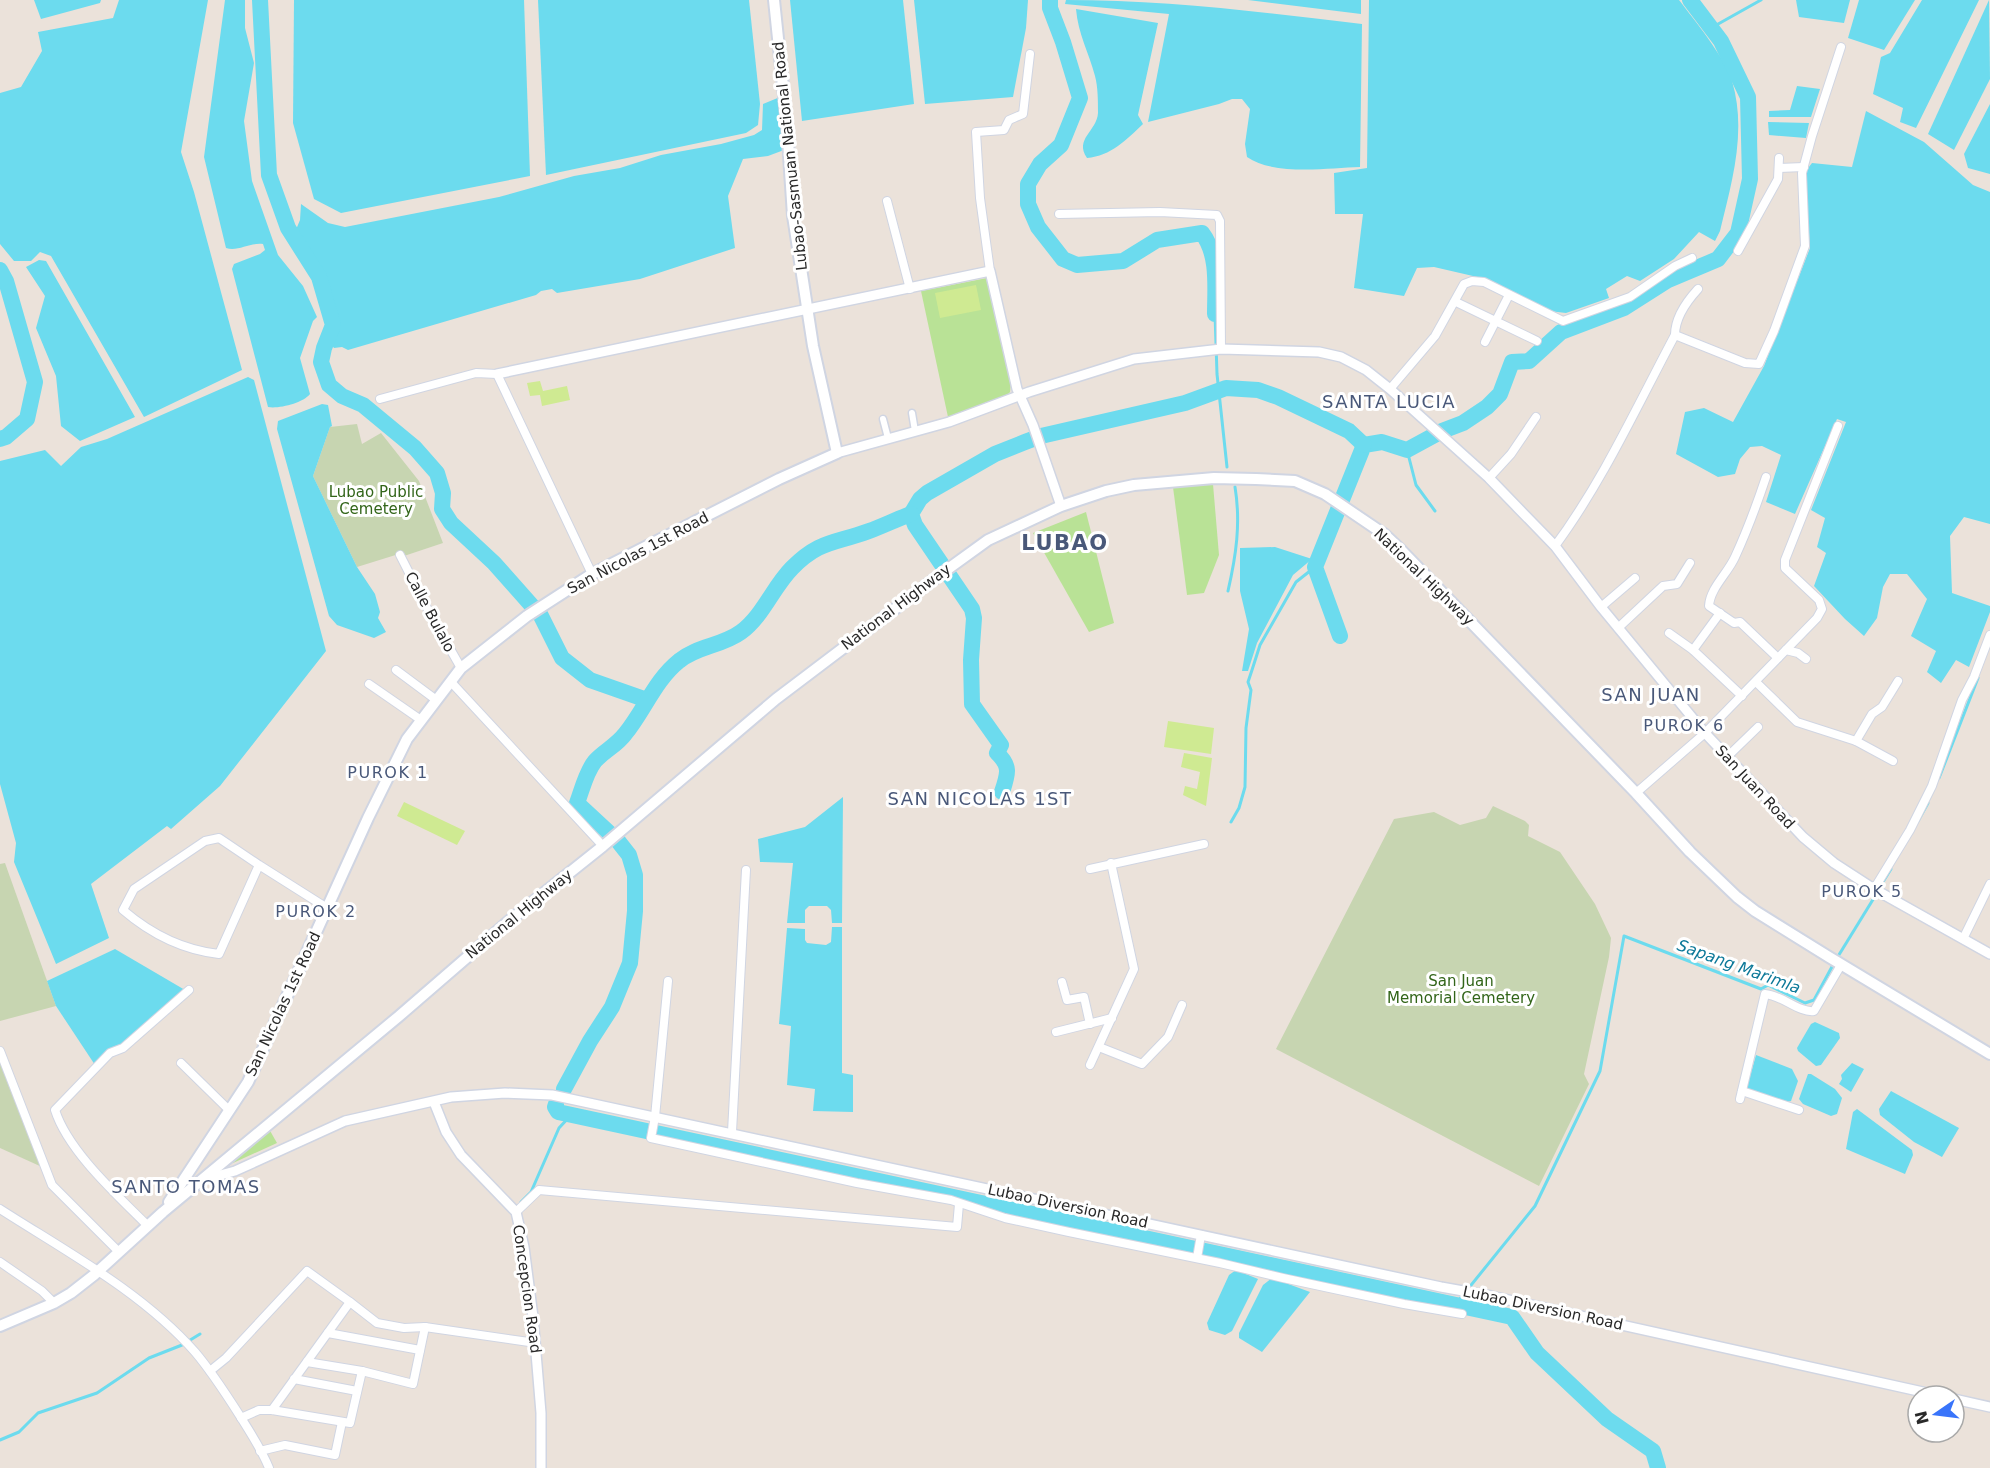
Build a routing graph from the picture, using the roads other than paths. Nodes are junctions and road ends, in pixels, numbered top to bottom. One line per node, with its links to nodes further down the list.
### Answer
1 (774, 0): 16 (main road, Lubao-Sasmuan National Road)
2 (1841, 47): 5 (street)
3 (1030, 54): 11 (street)
4 (1779, 158): 6 (street)
5 (1804, 167): 6 (street); 18 (street)
6 (1779, 168): 9 (street)
7 (887, 201): 12 (street)
8 (1059, 214): 21 (street)
9 (1738, 251)
10 (1692, 258): 14 (street)
11 (990, 271): 12 (street); 24 (street)
12 (910, 289): 16 (street)
13 (1698, 289): 18 (street)
14 (1509, 295): 15 (street); 17 (street)
15 (1456, 302): 17 (street); 23 (street)
16 (806, 308): 22 (street); 32 (main road, Lubao-Sasmuan National Road)
17 (1496, 323): 19 (street); 20 (street)
18 (1675, 335): 36 (street)
19 (1538, 341)
20 (1485, 342)
21 (1217, 350): 23 (street, San Juan Road); 24 (street, San Juan Road)
22 (497, 374): 25 (street); 39 (street)
23 (1390, 389): 34 (street, San Juan Road)
24 (1020, 396): 30 (street, San Juan Road); 35 (street)
25 (380, 399)
26 (912, 413): 30 (street)
27 (1536, 417): 34 (street)
28 (884, 419): 31 (street)
29 (1838, 426): 47 (street)
30 (915, 431): 31 (street, San Juan Road)
31 (888, 438): 32 (street, San Juan Road)
32 (837, 453): 39 (main road, San Nicolas 1st Road)
33 (1766, 477): 42 (street)
34 (1489, 478): 36 (street, San Juan Road)
35 (1061, 506): 64 (main road, National Highway); 65 (main road, National Highway)
36 (1555, 546): 41 (street, San Juan Road)
37 (400, 555): 50 (street, Calle Bulalo)
38 (1690, 563): 43 (street)
39 (592, 574): 50 (main road, San Nicolas 1st Road)
40 (1635, 578): 41 (street)
41 (1601, 607): 43 (street, San Juan Road)
42 (1720, 614): 46 (street); 48 (street)
43 (1618, 628): 60 (street, San Juan Road)
44 (1669, 633): 46 (street)
45 (1990, 635): 72 (street)
46 (1693, 650): 56 (street)
47 (1786, 650): 48 (street); 49 (street)
48 (1778, 658): 54 (street)
49 (1806, 659)
50 (461, 668): 53 (main road, San Nicolas 1st Road)
51 (396, 670): 57 (street)
52 (1898, 681): 61 (street)
53 (451, 682): 57 (main road, San Nicolas 1st Road); 65 (street)
54 (1756, 682): 56 (street); 61 (street)
55 (369, 684): 58 (street)
56 (1742, 696): 60 (street)
57 (435, 699): 58 (main road, San Nicolas 1st Road)
58 (421, 720): 73 (main road, San Nicolas 1st Road)
59 (1758, 727): 62 (street)
60 (1705, 734): 62 (street, San Juan Road); 64 (street)
61 (1856, 741): 63 (street)
62 (1727, 757): 72 (street, San Juan Road)
63 (1893, 761)
64 (1636, 793): 76 (main road, National Highway)
65 (604, 844): 94 (main road, National Highway)
66 (1204, 844): 67 (street)
67 (1112, 864): 69 (street); 81 (street)
68 (258, 866): 68 (street); 73 (street)
69 (1090, 869)
70 (746, 870): 93 (street)
71 (1990, 884): 74 (street)
72 (1874, 889): 74 (street, San Juan Road)
73 (327, 908): 90 (main road, San Nicolas 1st Road)
74 (1963, 939): 75 (street, San Juan Road)
75 (1990, 954)
76 (1836, 961): 86 (main road, National Highway); 91 (street)
77 (668, 981): 92 (street)
78 (1062, 982): 82 (street)
79 (189, 990): 99 (street)
80 (1182, 1005): 84 (street)
81 (1112, 1018): 82 (street); 84 (street)
82 (1090, 1024): 83 (street)
83 (1056, 1032)
84 (1099, 1047): 88 (street)
85 (0, 1051): 101 (street)
86 (1990, 1054)
87 (181, 1063): 90 (street)
88 (1090, 1065)
89 (434, 1102): 92 (street, Lubao Diversion Road); 94 (street, Lubao Diversion Road); 98 (street, Concepcion Road)
90 (229, 1110): 97 (main road, San Nicolas 1st Road)
91 (1798, 1110)
92 (655, 1118): 93 (street, Lubao Diversion Road); 95 (street)
93 (732, 1132): 100 (street, Lubao Diversion Road)
94 (202, 1180): 97 (main road, National Highway)
95 (959, 1204): 98 (street); 102 (street)
96 (0, 1209): 104 (street)
97 (163, 1212): 99 (main road, National Highway)
98 (516, 1212): 111 (street, Concepcion Road)
99 (148, 1226): 101 (main road, National Highway)
100 (1200, 1238): 102 (street); 117 (street, Lubao Diversion Road)
101 (119, 1252): 104 (main road, National Highway)
102 (1197, 1257): 107 (street)
103 (0, 1262): 106 (street)
104 (98, 1272): 106 (main road, National Highway); 114 (street)
105 (350, 1302): 109 (street); 110 (street); 114 (street)
106 (54, 1303): 108 (main road, National Highway)
107 (1462, 1314)
108 (0, 1326)
109 (425, 1327): 111 (street); 112 (street)
110 (328, 1333): 112 (street); 113 (street)
111 (536, 1343): 126 (street, Concepcion Road)
112 (420, 1350): 115 (street)
113 (307, 1362): 115 (street); 116 (street)
114 (210, 1371): 122 (street)
115 (362, 1371): 118 (street)
116 (294, 1379): 118 (street); 121 (street)
117 (1906, 1388)
118 (357, 1391): 123 (street)
119 (1966, 1402): 120 (street)
120 (1990, 1407)
121 (272, 1410): 122 (street); 123 (street)
122 (241, 1418): 124 (street)
123 (342, 1422): 124 (street)
124 (260, 1451): 125 (street)
125 (269, 1468)
126 (541, 1468)

